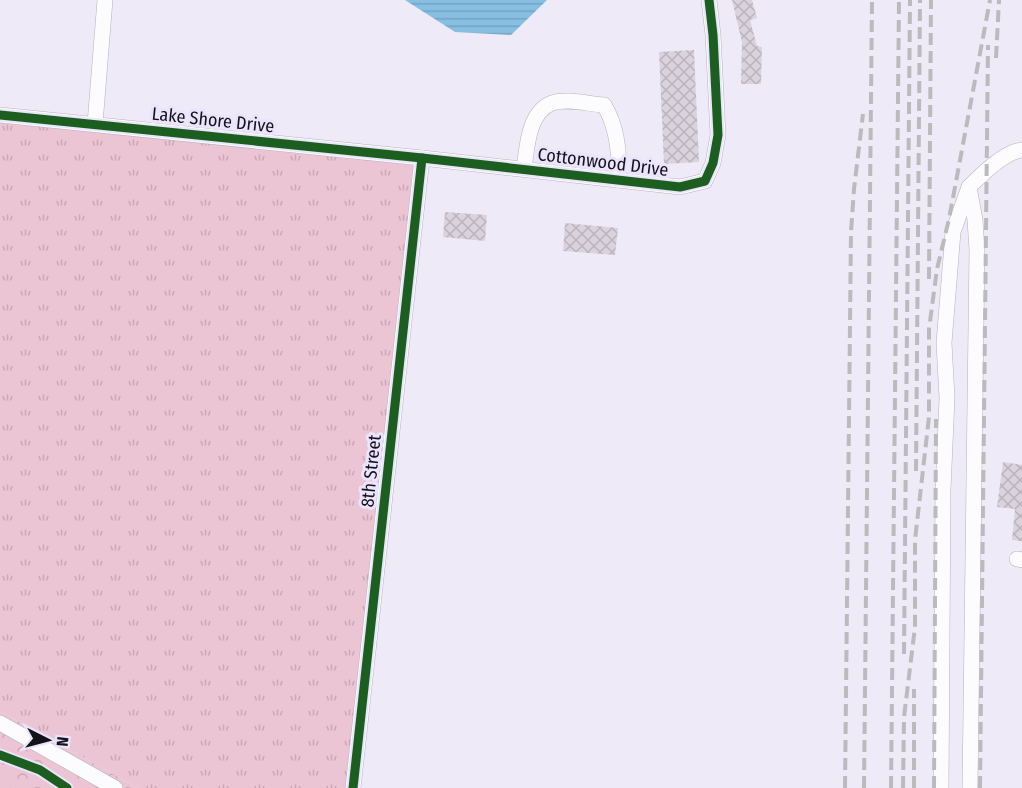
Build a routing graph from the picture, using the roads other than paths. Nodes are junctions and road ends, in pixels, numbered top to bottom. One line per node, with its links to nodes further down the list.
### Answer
1 (105, 0): 4 (street)
2 (709, 0): 8 (street, Cottonwood Drive)
3 (0, 115): 4 (street, Lake Shore Drive)
4 (95, 124): 6 (street, Lake Shore Drive)
5 (1022, 150): 9 (street)
6 (422, 158): 7 (street, Cottonwood Drive); 12 (street, 8th Street)
7 (524, 169): 8 (street, Cottonwood Drive); 8 (street)
8 (618, 180)
9 (969, 187): 13 (street); 14 (street)
10 (0, 723): 11 (street)
11 (115, 788)
12 (353, 788)
13 (941, 788)
14 (970, 788)

